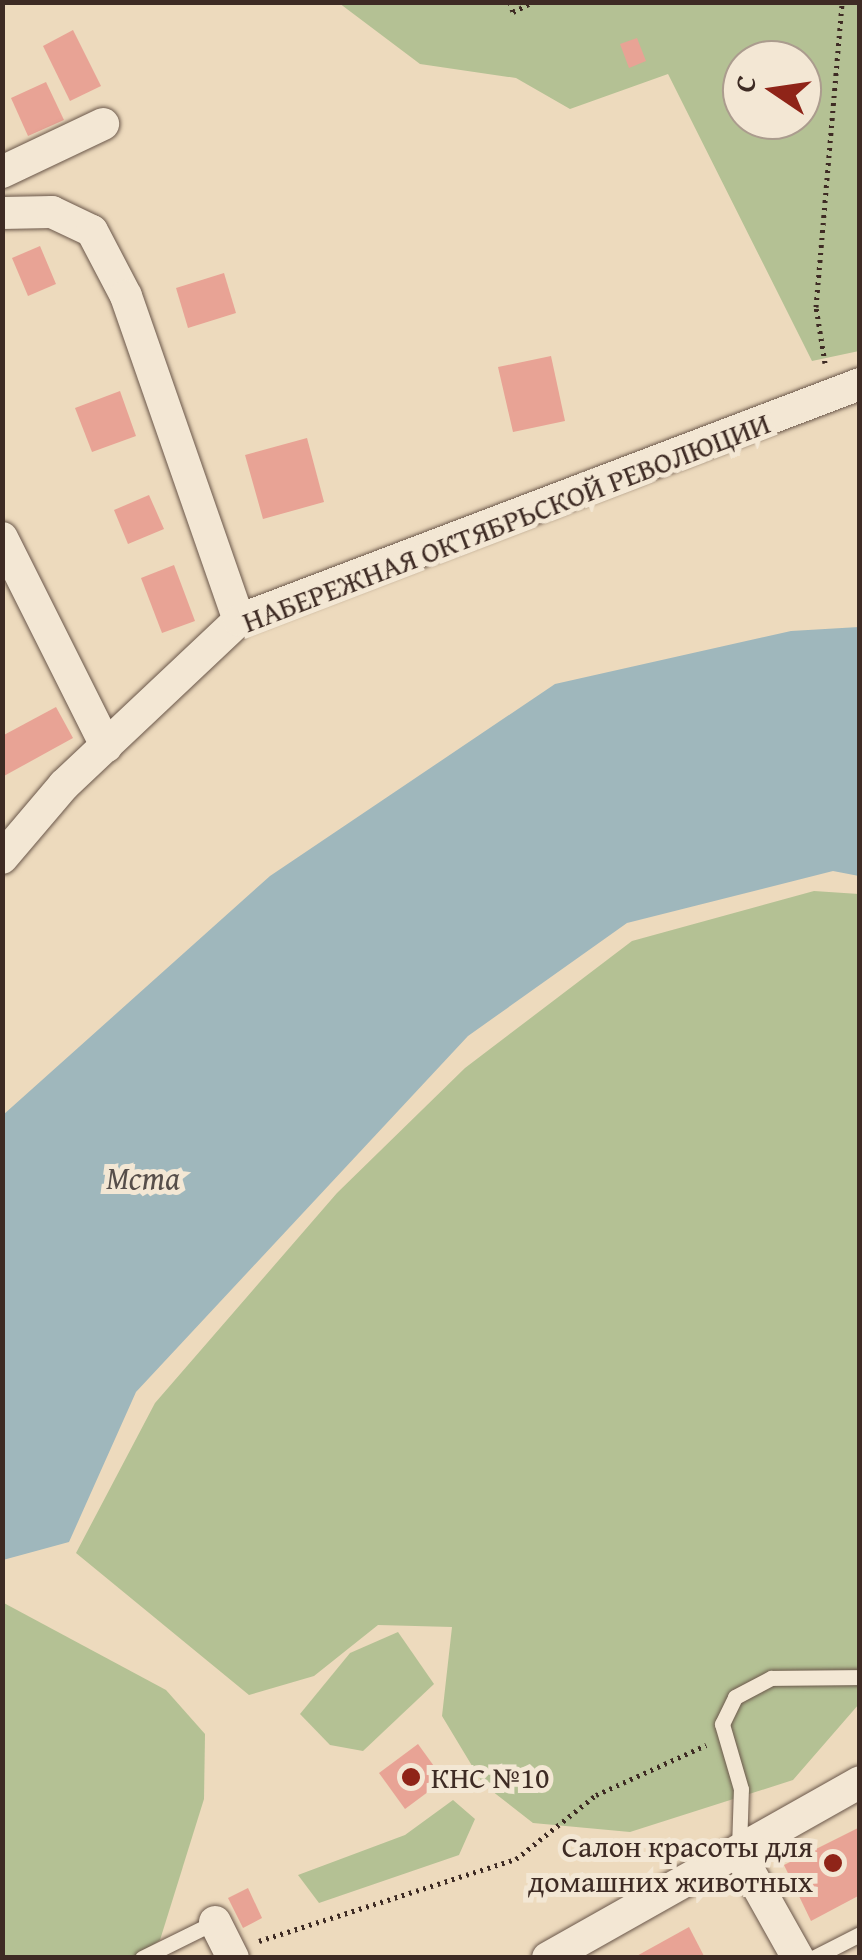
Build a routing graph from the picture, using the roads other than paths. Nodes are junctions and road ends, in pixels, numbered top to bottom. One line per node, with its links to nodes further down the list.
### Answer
1 (103, 124): 2 (street)
2 (2, 172)
3 (2, 214): 6 (street)
4 (846, 390): 6 (street, НАБЕРЕЖНАЯ ОКТЯБРЬСКОЙ РЕВОЛЮЦИИ)
5 (2, 538): 7 (street)
6 (239, 620): 7 (street, НАБЕРЕЖНАЯ ОКТЯБРЬСКОЙ РЕВОЛЮЦИИ)
7 (106, 746): 8 (street, НАБЕРЕЖНАЯ ОКТЯБРЬСКОЙ РЕВОЛЮЦИИ)
8 (2, 858)
9 (860, 1677): 11 (lane)
10 (860, 1782): 11 (street)
11 (739, 1854): 15 (street); 16 (street)
12 (860, 1934): 17 (lane)
13 (224, 1942): 14 (lane)
14 (142, 1958)
15 (548, 1958)
16 (798, 1958)
17 (814, 1958)

